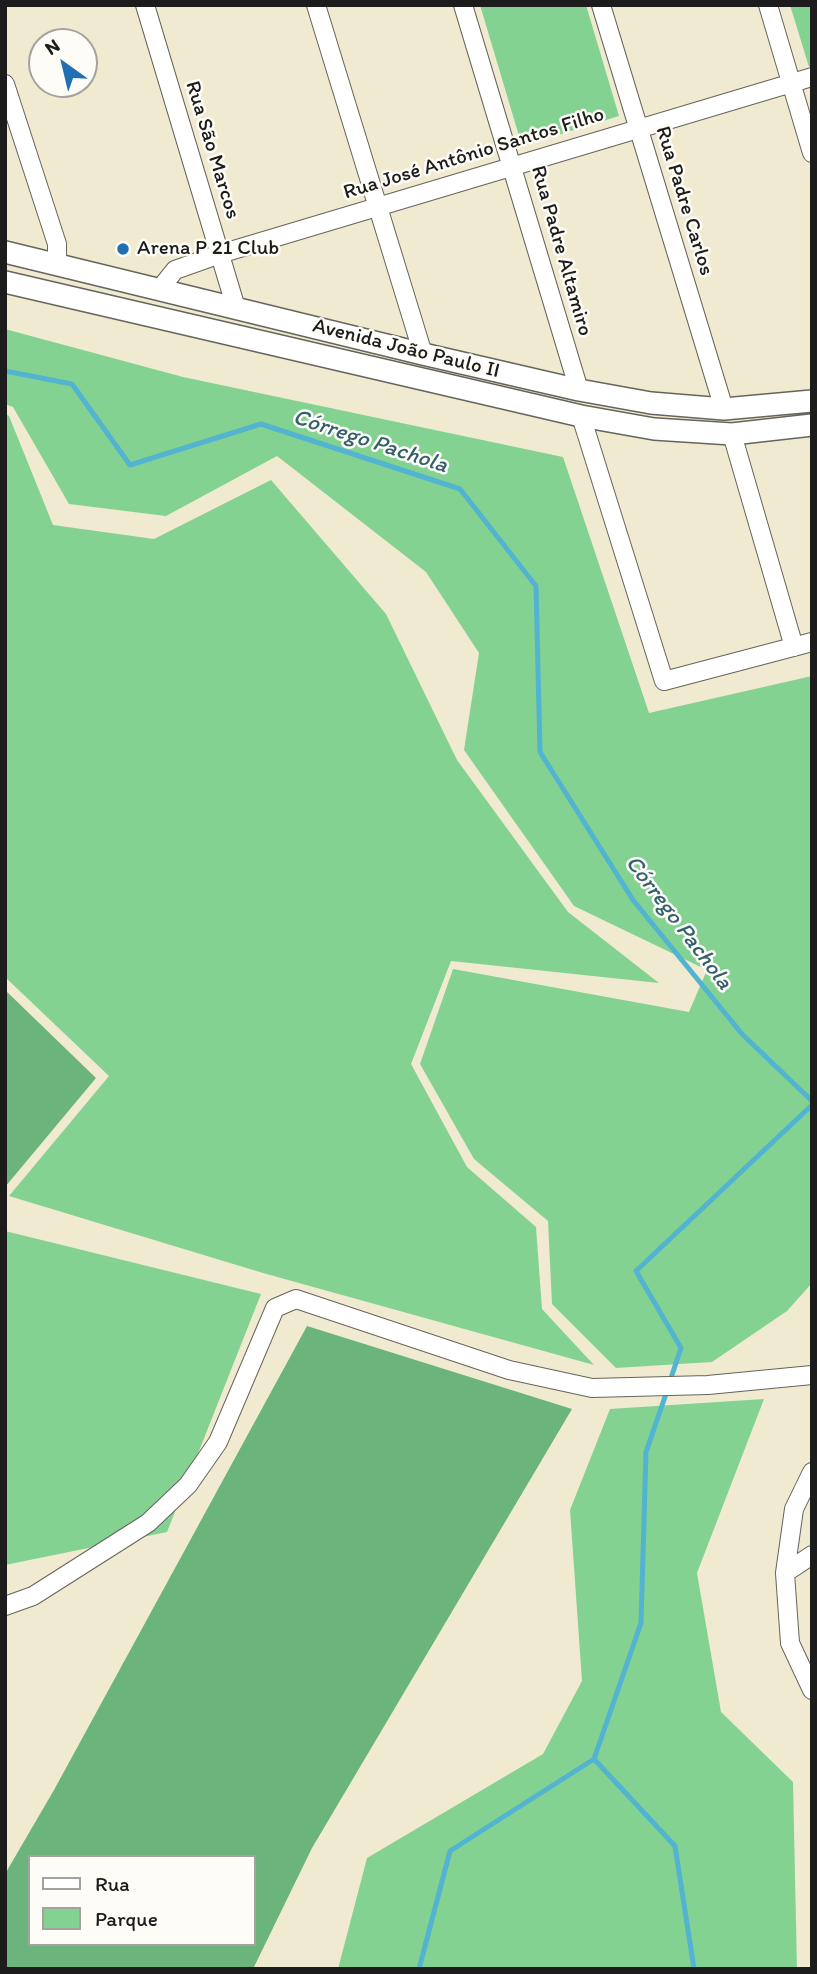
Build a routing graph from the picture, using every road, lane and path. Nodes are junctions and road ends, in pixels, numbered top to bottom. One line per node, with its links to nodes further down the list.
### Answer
1 (145, 5): 14 (street, Rua São Marcos)
2 (316, 5): 12 (street)
3 (463, 5): 11 (street, Rua Padre Altamiro)
4 (601, 5): 9 (street, Rua Padre Carlos)
5 (768, 5): 7 (street)
6 (812, 77): 7 (street, Rua José Antônio Santos Filho)
7 (792, 83): 9 (street, Rua José Antônio Santos Filho); 10 (street)
8 (5, 84): 15 (street)
9 (638, 129): 11 (street, Rua José Antônio Santos Filho); 23 (street, Rua Padre Carlos)
10 (812, 153)
11 (513, 166): 12 (street, Rua José Antônio Santos Filho); 21 (street, Rua Padre Altamiro)
12 (376, 206): 14 (street, Rua José Antônio Santos Filho); 20 (street)
13 (5, 252): 15 (street, Avenida João Paulo II)
14 (220, 254): 17 (street, Rua José Antônio Santos Filho); 18 (street, Rua São Marcos)
15 (57, 265): 17 (street, Avenida João Paulo II)
16 (5, 282): 19 (street, Avenida João Paulo II)
17 (159, 290): 18 (street, Avenida João Paulo II); 19 (street)
18 (236, 308): 20 (street, Avenida João Paulo II)
19 (152, 316): 24 (street, Avenida João Paulo II)
20 (423, 354): 21 (street, Avenida João Paulo II)
21 (579, 390): 23 (street, Avenida João Paulo II); 24 (street)
22 (812, 401): 23 (street, Avenida João Paulo II)
23 (724, 409)
24 (581, 416): 26 (street, Avenida João Paulo II); 27 (street)
25 (812, 425): 26 (street, Avenida João Paulo II)
26 (732, 434): 27 (street)
27 (803, 645)
28 (812, 1375): 32 (street)
29 (812, 1472): 31 (street)
30 (812, 1555): 31 (street)
31 (785, 1573): 33 (street)
32 (5, 1606)
33 (812, 1690)

